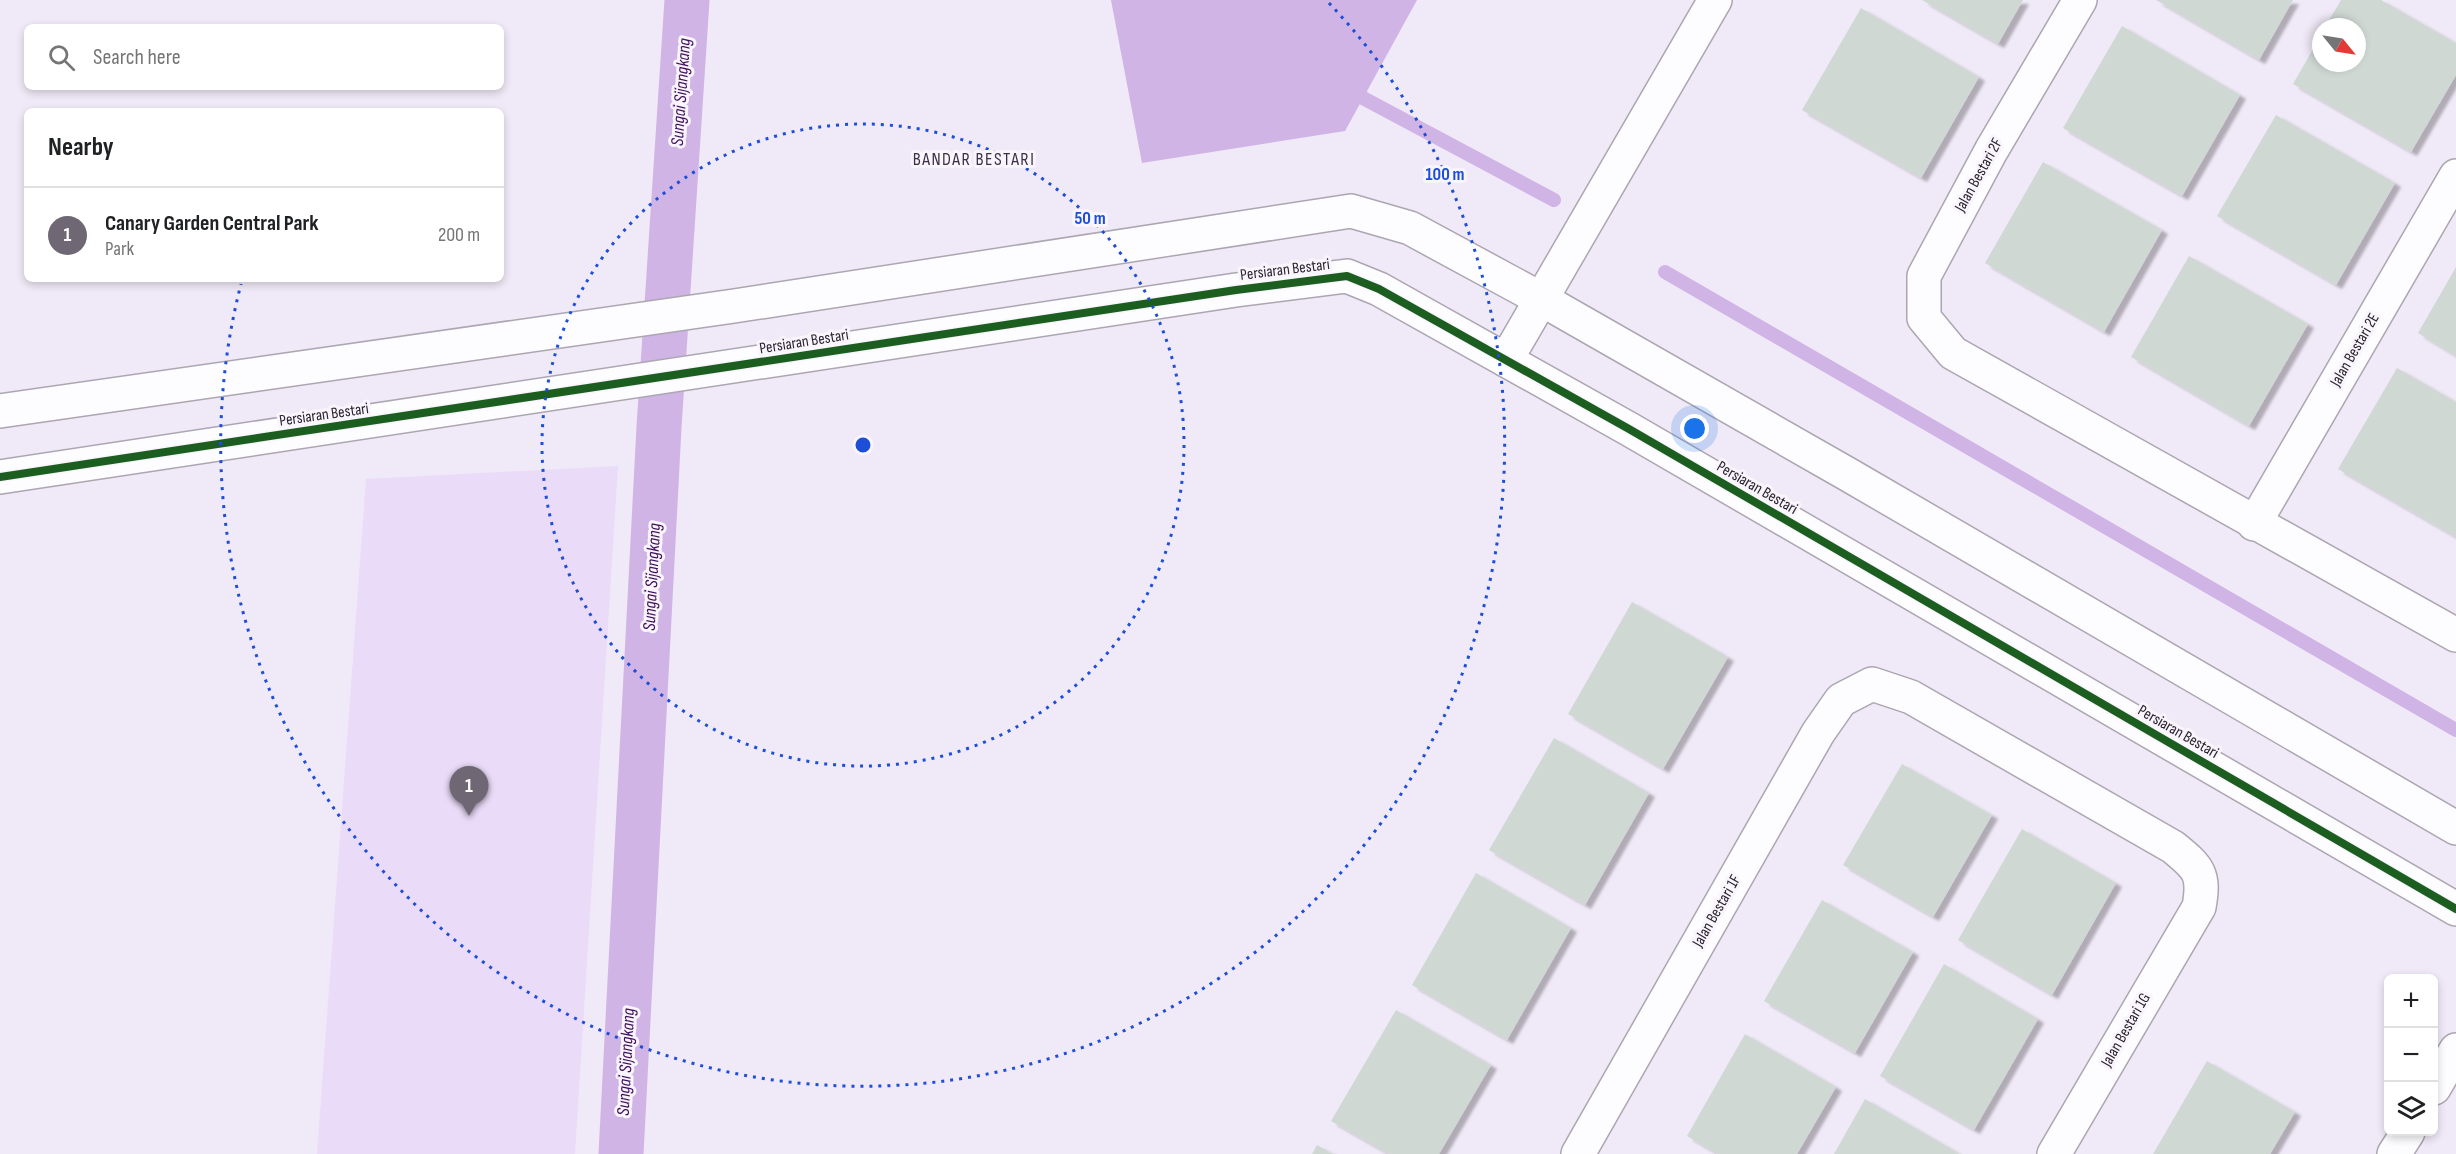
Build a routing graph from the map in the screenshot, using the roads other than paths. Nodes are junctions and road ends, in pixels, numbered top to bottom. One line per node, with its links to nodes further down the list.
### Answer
1 (1715, 0): 4 (street)
2 (2080, 0): 8 (street, Jalan Bestari 2F)
3 (2456, 176): 8 (street, Jalan Bestari 2E)
4 (1541, 299): 5 (street); 6 (street); 10 (street)
5 (1506, 360): 7 (street, Persiaran Bestari); 12 (street, Persiaran Bestari)
6 (0, 411)
7 (0, 477)
8 (2254, 524): 9 (street)
9 (2456, 635)
10 (2456, 828)
11 (2199, 907): 16 (street, Jalan Bestari 1F); 17 (street, Jalan Bestari 1G)
12 (2456, 909)
13 (2456, 1050): 14 (street)
14 (2437, 1082)
15 (2405, 1136): 18 (street)
16 (1578, 1154)
17 (2054, 1154)
18 (2394, 1154)

